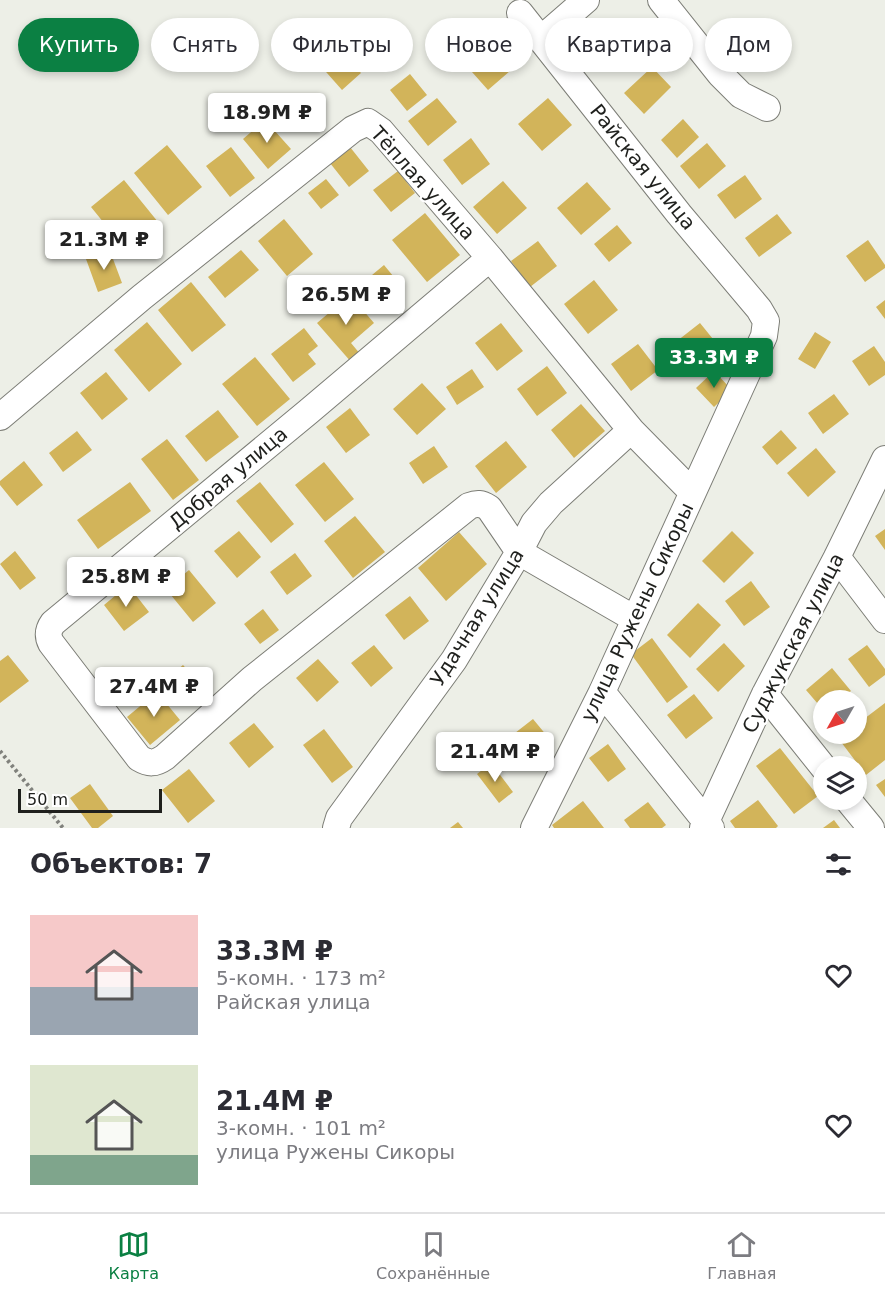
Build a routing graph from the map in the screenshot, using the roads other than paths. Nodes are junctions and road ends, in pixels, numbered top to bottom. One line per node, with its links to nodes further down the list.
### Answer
1 (586, 0): 4 (street)
2 (661, 0): 5 (street)
3 (520, 13): 4 (street, Райская улица)
4 (541, 39): 7 (street, Райская улица)
5 (767, 108)
6 (490, 258): 8 (street, Тёплая улица); 9 (street, Тёплая улица); 12 (street, Добрая улица)
7 (766, 321): 11 (street, улица Ружены Сикоры)
8 (0, 417)
9 (631, 430): 11 (street, Тёплая улица); 12 (street, Удачная улица)
10 (885, 459): 13 (street, Суджукская улица)
11 (692, 492): 14 (street, улица Ружены Сикоры)
12 (519, 552): 14 (street); 20 (street, Удачная улица)
13 (837, 557): 15 (street); 17 (street, Суджукская улица)
14 (635, 619): 16 (street, улица Ружены Сикоры)
15 (885, 620)
16 (602, 692): 21 (street); 22 (street, улица Ружены Сикоры)
17 (765, 694): 18 (street); 21 (street, Суджукская улица)
18 (814, 756)
19 (856, 810): 23 (street)
20 (337, 823)
21 (707, 826)
22 (534, 828)
23 (871, 828)

